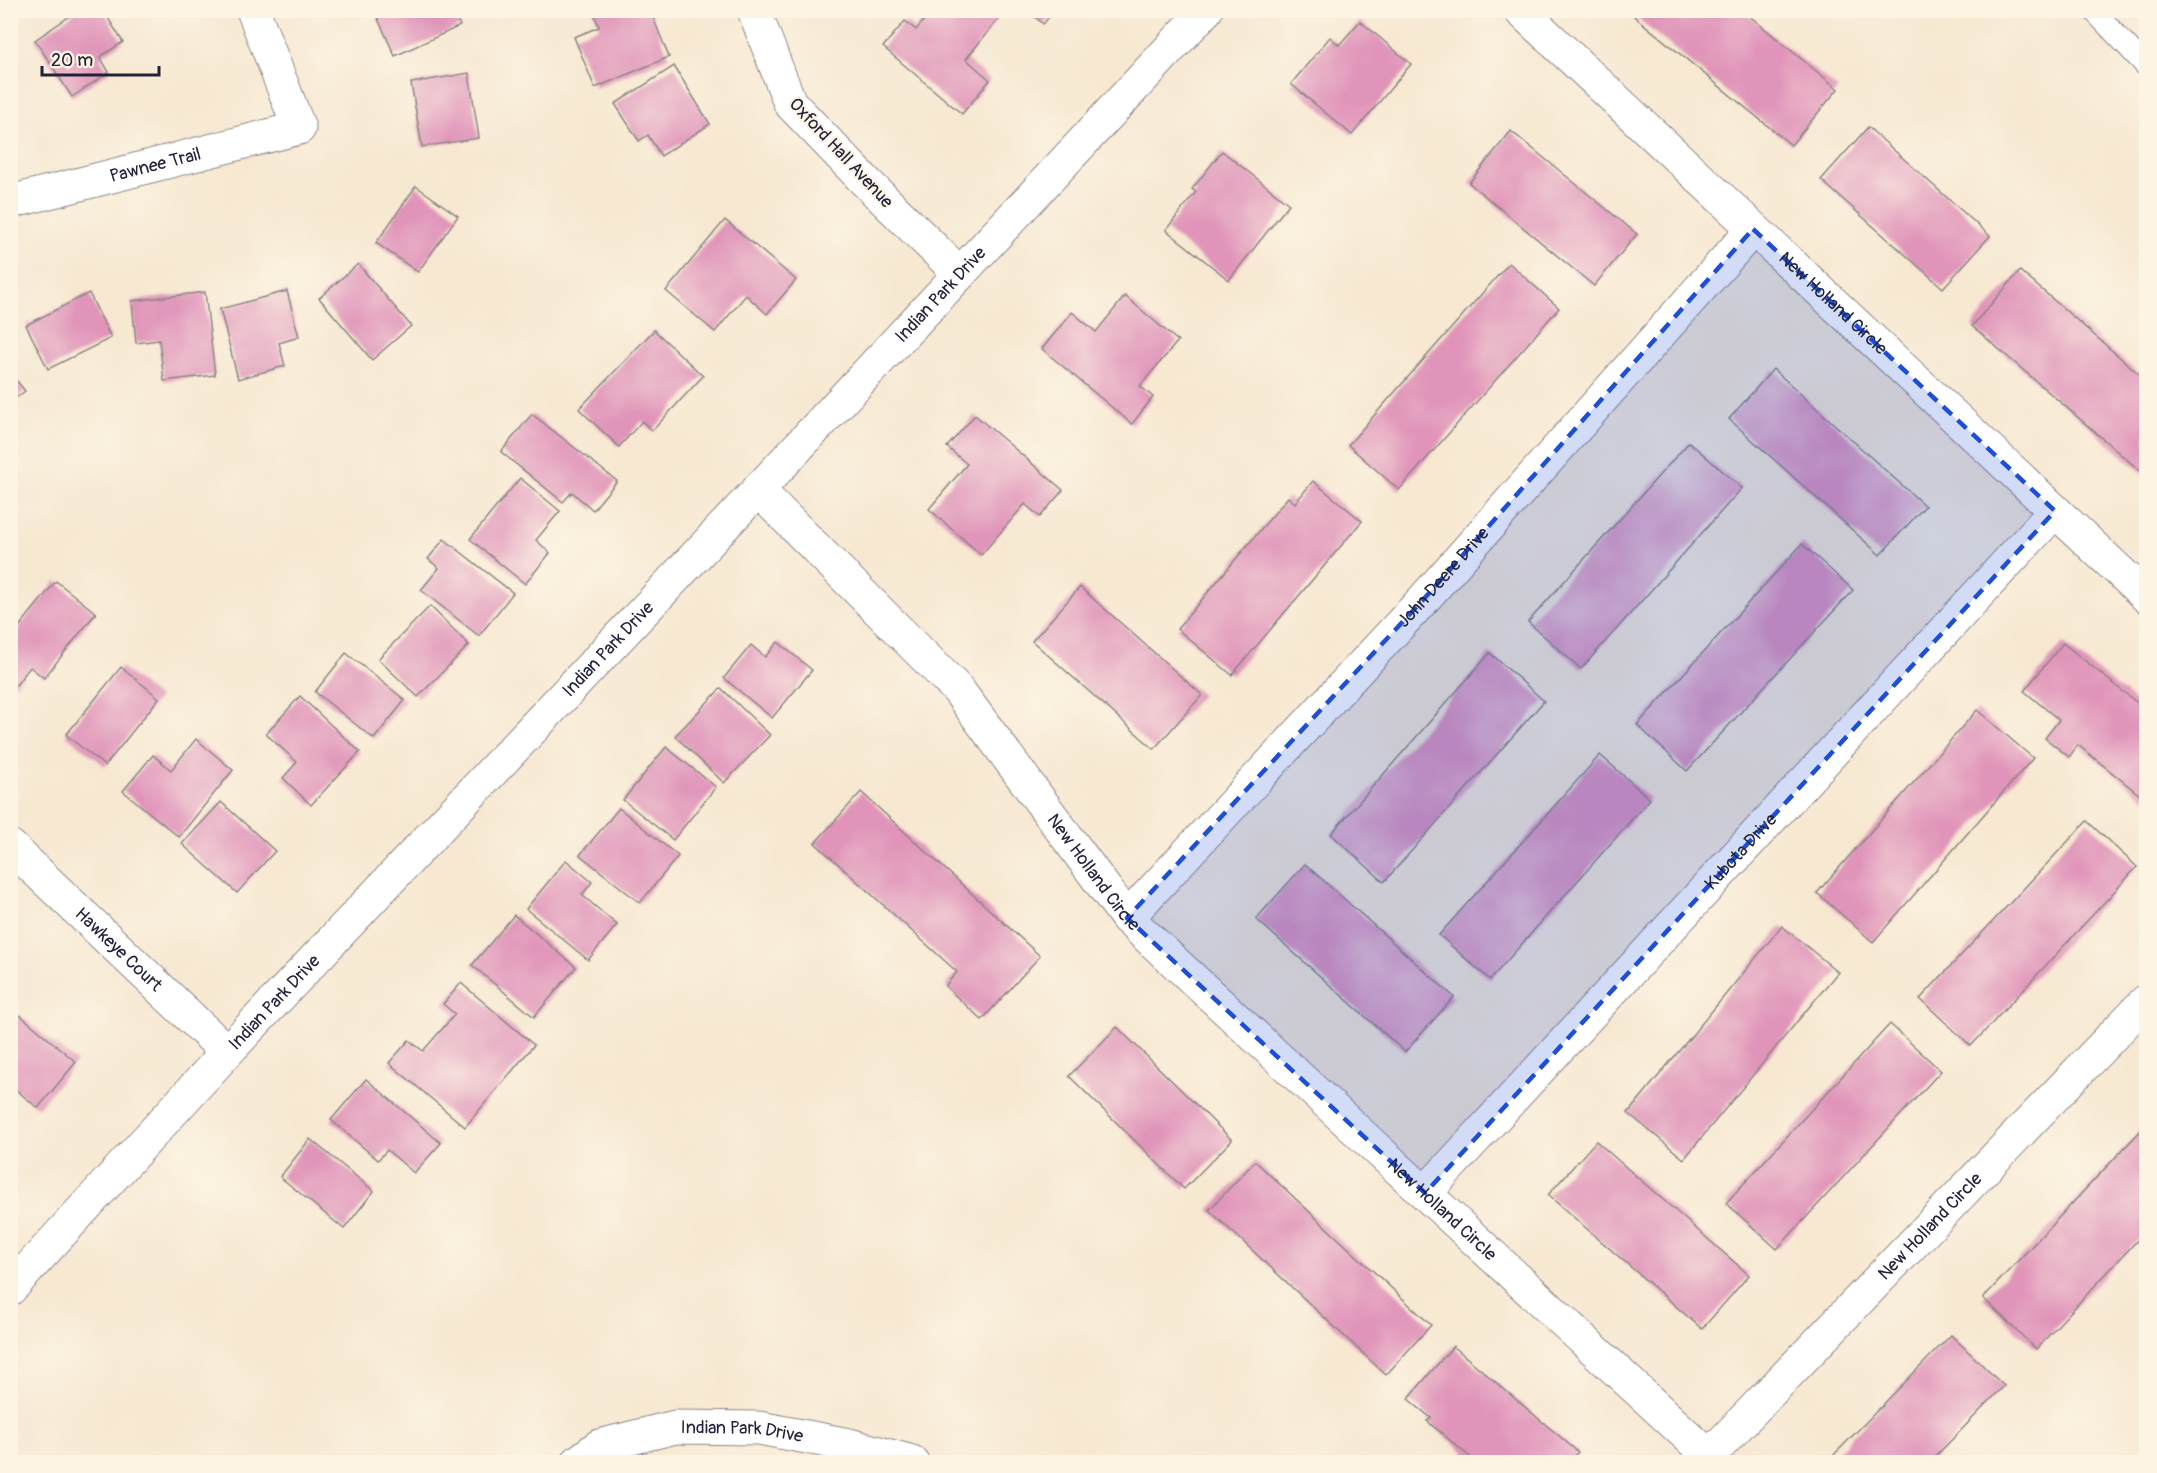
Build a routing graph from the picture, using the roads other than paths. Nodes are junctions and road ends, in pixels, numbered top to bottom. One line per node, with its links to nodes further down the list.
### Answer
1 (253, 10): 7 (street, Pawnee Trail)
2 (754, 10): 9 (street, Oxford Hall Avenue)
3 (1206, 10): 9 (street, Indian Park Drive)
4 (1520, 10): 8 (street, New Holland Circle)
5 (2093, 10): 6 (lane)
6 (2146, 66)
7 (10, 202)
8 (1753, 229): 11 (street, New Holland Circle); 14 (street, John Deere Drive)
9 (960, 274): 10 (street, Indian Park Drive)
10 (758, 490): 14 (street, New Holland Circle); 16 (street, Indian Park Drive)
11 (2055, 511): 12 (street, New Holland Circle); 17 (street, Kubota Drive)
12 (2146, 596)
13 (10, 846): 16 (street, Hawkeye Court)
14 (1127, 918): 17 (street, New Holland Circle)
15 (2146, 1001): 17 (street, New Holland Circle)
16 (227, 1052): 18 (street, Indian Park Drive)
17 (1425, 1193)
18 (10, 1289)
19 (578, 1462): 20 (street, Indian Park Drive)
20 (912, 1462)

